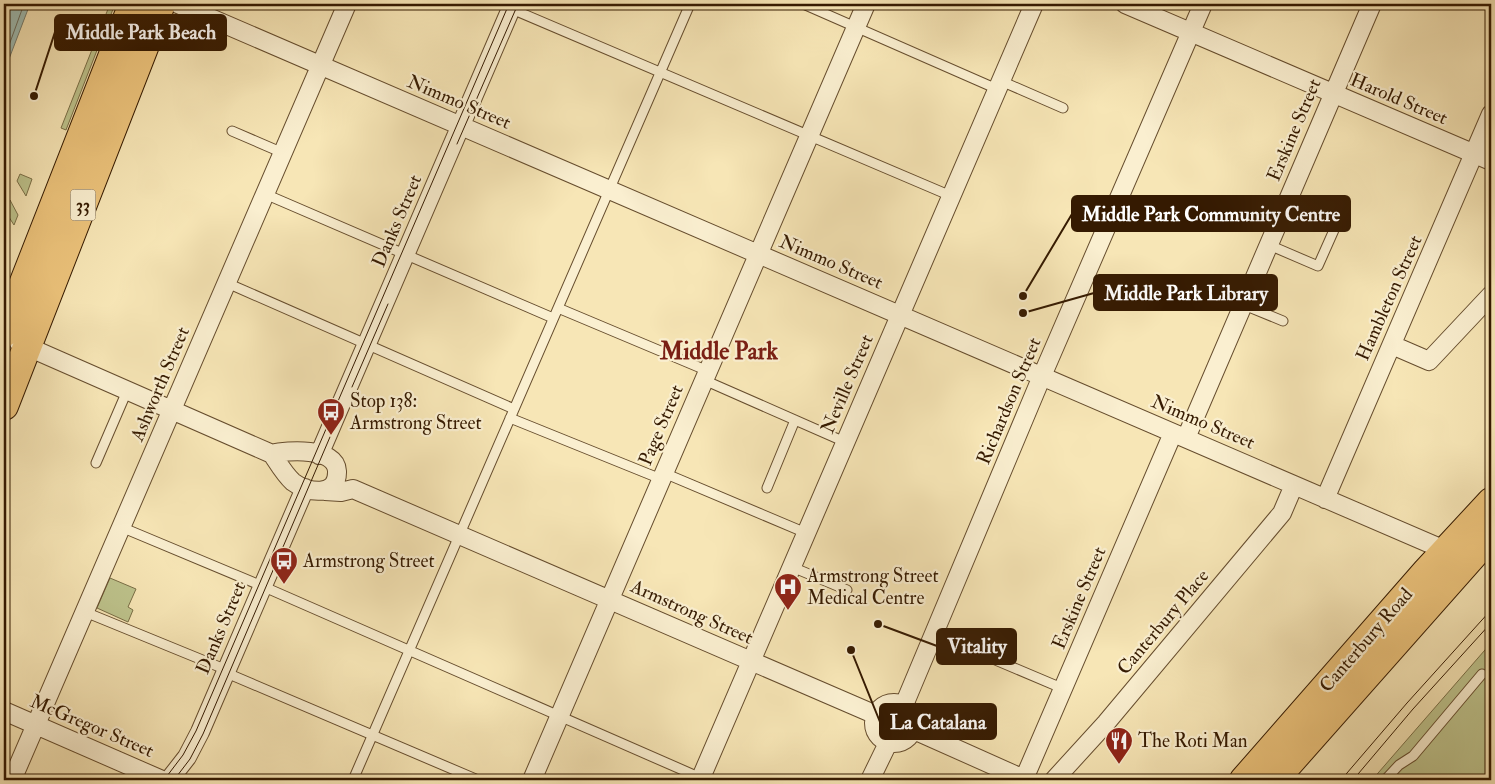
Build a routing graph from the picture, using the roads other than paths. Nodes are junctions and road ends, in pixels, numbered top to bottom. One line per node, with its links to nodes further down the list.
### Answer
1 (133, 4): 41 (main road, 33)
2 (161, 4): 42 (main road, 33)
3 (178, 4): 15 (street, Nimmo Street)
4 (347, 4): 15 (street, Ashworth Street)
5 (690, 4): 16 (lane)
6 (803, 4): 13 (lane)
7 (866, 4): 13 (street, Page Street)
8 (1034, 4): 17 (street, Neville Street)
9 (1125, 4): 14 (street, Harold Street)
10 (1203, 4): 14 (street, Richardson Street)
11 (1372, 4): 18 (street, Erskine Street)
12 (508, 5): 16 (lane); 21 (street, Danks Street)
13 (856, 26): 17 (lane); 23 (street, Page Street)
14 (1191, 31): 18 (street, Harold Street); 46 (street, Richardson Street)
15 (321, 65): 21 (street, Nimmo Street); 24 (street, Ashworth Street)
16 (660, 72): 23 (lane); 27 (lane)
17 (999, 85): 19 (lane); 29 (street, Neville Street)
18 (1332, 94): 25 (street, Harold Street); 31 (street, Erskine Street)
19 (1063, 108)
20 (1491, 114): 25 (street, Hambleton Street)
21 (460, 125): 27 (street, Nimmo Street); 33 (street, Danks Street)
22 (232, 131): 24 (lane)
23 (808, 136): 29 (lane); 32 (street, Page Street)
24 (283, 153): 28 (street, Ashworth Street)
25 (1475, 154): 26 (street, Harold Street); 44 (street, Hambleton Street)
26 (1491, 161)
27 (609, 190): 32 (street, Nimmo Street); 37 (lane)
28 (265, 194): 33 (lane); 34 (street, Ashworth Street)
29 (951, 196): 38 (street, Neville Street)
30 (1334, 230): 31 (lane)
31 (1269, 245): 36 (street, Erskine Street)
32 (758, 254): 38 (street, Nimmo Street); 45 (street, Page Street)
33 (406, 255): 39 (lane); 43 (street, Danks Street)
34 (227, 283): 43 (lane); 50 (street, Ashworth Street)
35 (1491, 295): 44 (street)
36 (1244, 305): 40 (lane); 53 (street, Erskine Street)
37 (558, 308): 39 (lane); 45 (lane)
38 (900, 315): 46 (street, Nimmo Street); 54 (street, Neville Street)
39 (553, 318): 49 (lane)
40 (1283, 321)
41 (4, 333)
42 (16, 342): 47 (street); 48 (main road, 33)
43 (367, 345): 49 (lane); 57 (street, Danks Street)
44 (1392, 345): 67 (street, Hambleton Street)
45 (706, 376): 52 (lane); 60 (street, Page Street)
46 (1042, 376): 53 (street, Nimmo Street); 85 (street, Richardson Street)
47 (127, 391): 50 (street); 58 (lane)
48 (4, 406)
49 (514, 409): 51 (lane)
50 (171, 411): 56 (street); 69 (street, Ashworth Street)
51 (510, 418): 60 (lane); 71 (lane)
52 (795, 420): 54 (lane); 64 (lane)
53 (1180, 435): 62 (street, Nimmo Street); 84 (street, Erskine Street)
54 (846, 442): 70 (street, Neville Street)
55 (299, 452): 56 (street); 57 (street); 61 (street)
56 (272, 454): 61 (street)
57 (319, 455): 59 (street)
58 (96, 463)
59 (337, 469): 65 (street, Armstrong Street); 66 (street)
60 (662, 476): 70 (lane); 77 (street, Page Street)
61 (289, 477): 63 (street)
62 (1294, 484): 67 (street, Nimmo Street); 102 (street, Canterbury Place)
63 (306, 488): 66 (street); 75 (street, Danks Street)
64 (767, 488)
65 (353, 489): 66 (street, Armstrong Street); 71 (street, Armstrong Street)
66 (325, 491)
67 (1325, 498): 73 (street, Nimmo Street)
68 (1491, 502): 73 (main road, Canterbury Road)
69 (121, 527): 75 (lane); 78 (street, Ashworth Street)
70 (806, 533): 74 (street, Neville Street)
71 (460, 535): 77 (street, Armstrong Street); 79 (lane)
72 (1491, 535): 73 (main road, Canterbury Road)
73 (1456, 555): 103 (main road, Canterbury Road); 104 (main road, Canterbury Road)
74 (792, 567): 76 (lane); 81 (street, Neville Street)
75 (262, 586): 79 (lane); 82 (street, Danks Street)
76 (847, 590)
77 (610, 598): 81 (street, Armstrong Street); 88 (street, Page Street)
78 (85, 612): 82 (lane); 89 (street, Ashworth Street)
79 (409, 651): 88 (lane); 91 (lane)
80 (986, 656): 84 (lane)
81 (751, 661): 87 (street, Armstrong Street); 93 (street, Neville Street)
82 (226, 671): 91 (lane); 96 (street, Danks Street)
83 (1482, 674): 105 (lane)
84 (1064, 690): 101 (street, Erskine Street)
85 (904, 705): 87 (street); 90 (street)
86 (4, 711): 89 (street, McGregor Street)
87 (876, 714): 92 (street)
88 (559, 716): 93 (lane); 99 (street, Page Street)
89 (36, 725): 94 (street, Ashworth Street); 95 (street, McGregor Street)
90 (914, 730): 92 (street); 101 (street)
91 (373, 735): 97 (lane); 98 (lane)
92 (888, 743): 100 (street)
93 (701, 779)
94 (12, 780)
95 (162, 780)
96 (169, 780)
97 (353, 780)
98 (478, 780)
99 (532, 780)
100 (870, 780)
101 (1025, 780)
102 (1054, 780)
103 (1244, 780)
104 (1274, 780)
105 (1385, 780)

